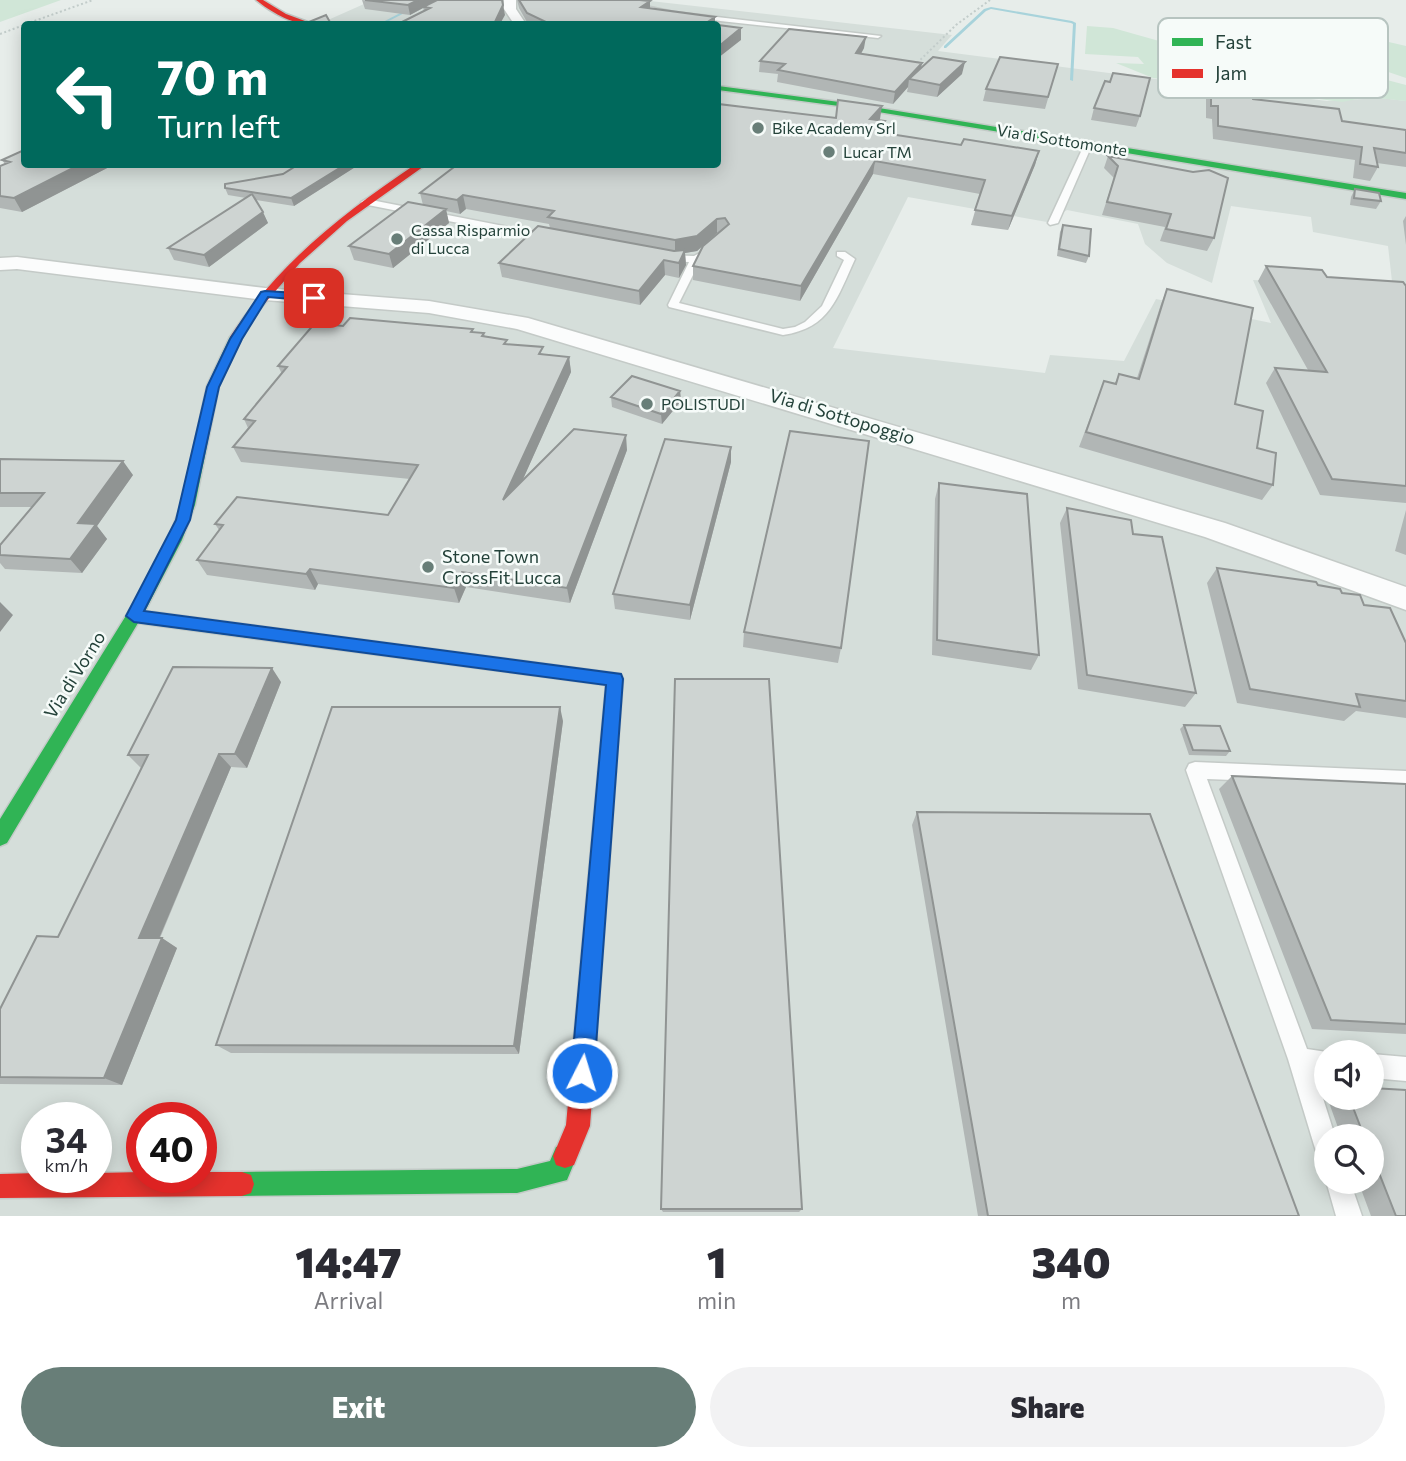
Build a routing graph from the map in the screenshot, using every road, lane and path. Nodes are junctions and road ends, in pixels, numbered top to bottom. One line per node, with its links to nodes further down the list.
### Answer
1 (93, 0): 6 (path)
2 (259, 0): 7 (street)
3 (510, 0): 8 (street)
4 (990, 0): 12 (path)
5 (620, 4): 11 (lane)
6 (36, 21)
7 (301, 21)
8 (518, 21)
9 (21, 26): 10 (path)
10 (0, 34)
11 (878, 36)
12 (913, 67)
13 (721, 88): 14 (street, Via di Sottomonte)
14 (1088, 145): 16 (street, Via di Sottomonte); 18 (lane)
15 (417, 168): 17 (street, Via di Vorno)
16 (1406, 196)
17 (366, 202): 20 (lane); 25 (street, Via di Vorno)
18 (1053, 223)
19 (722, 237): 23 (lane)
20 (559, 239)
21 (841, 254): 23 (lane)
22 (650, 255): 23 (lane)
23 (696, 259)
24 (0, 264): 25 (street, Via di Sottopoggio)
25 (265, 294): 26 (street, Via di Sottopoggio); 27 (street, Via di Vorno)
26 (1406, 599)
27 (134, 616): 29 (street, Via di Vorno); 35 (street)
28 (1406, 779): 30 (lane)
29 (0, 836)
30 (1299, 1059): 31 (lane); 34 (lane)
31 (1314, 1061)
32 (1384, 1067): 33 (lane)
33 (1406, 1069)
34 (1319, 1124)
35 (0, 1186)
36 (1342, 1194): 37 (lane)
37 (1349, 1216)

